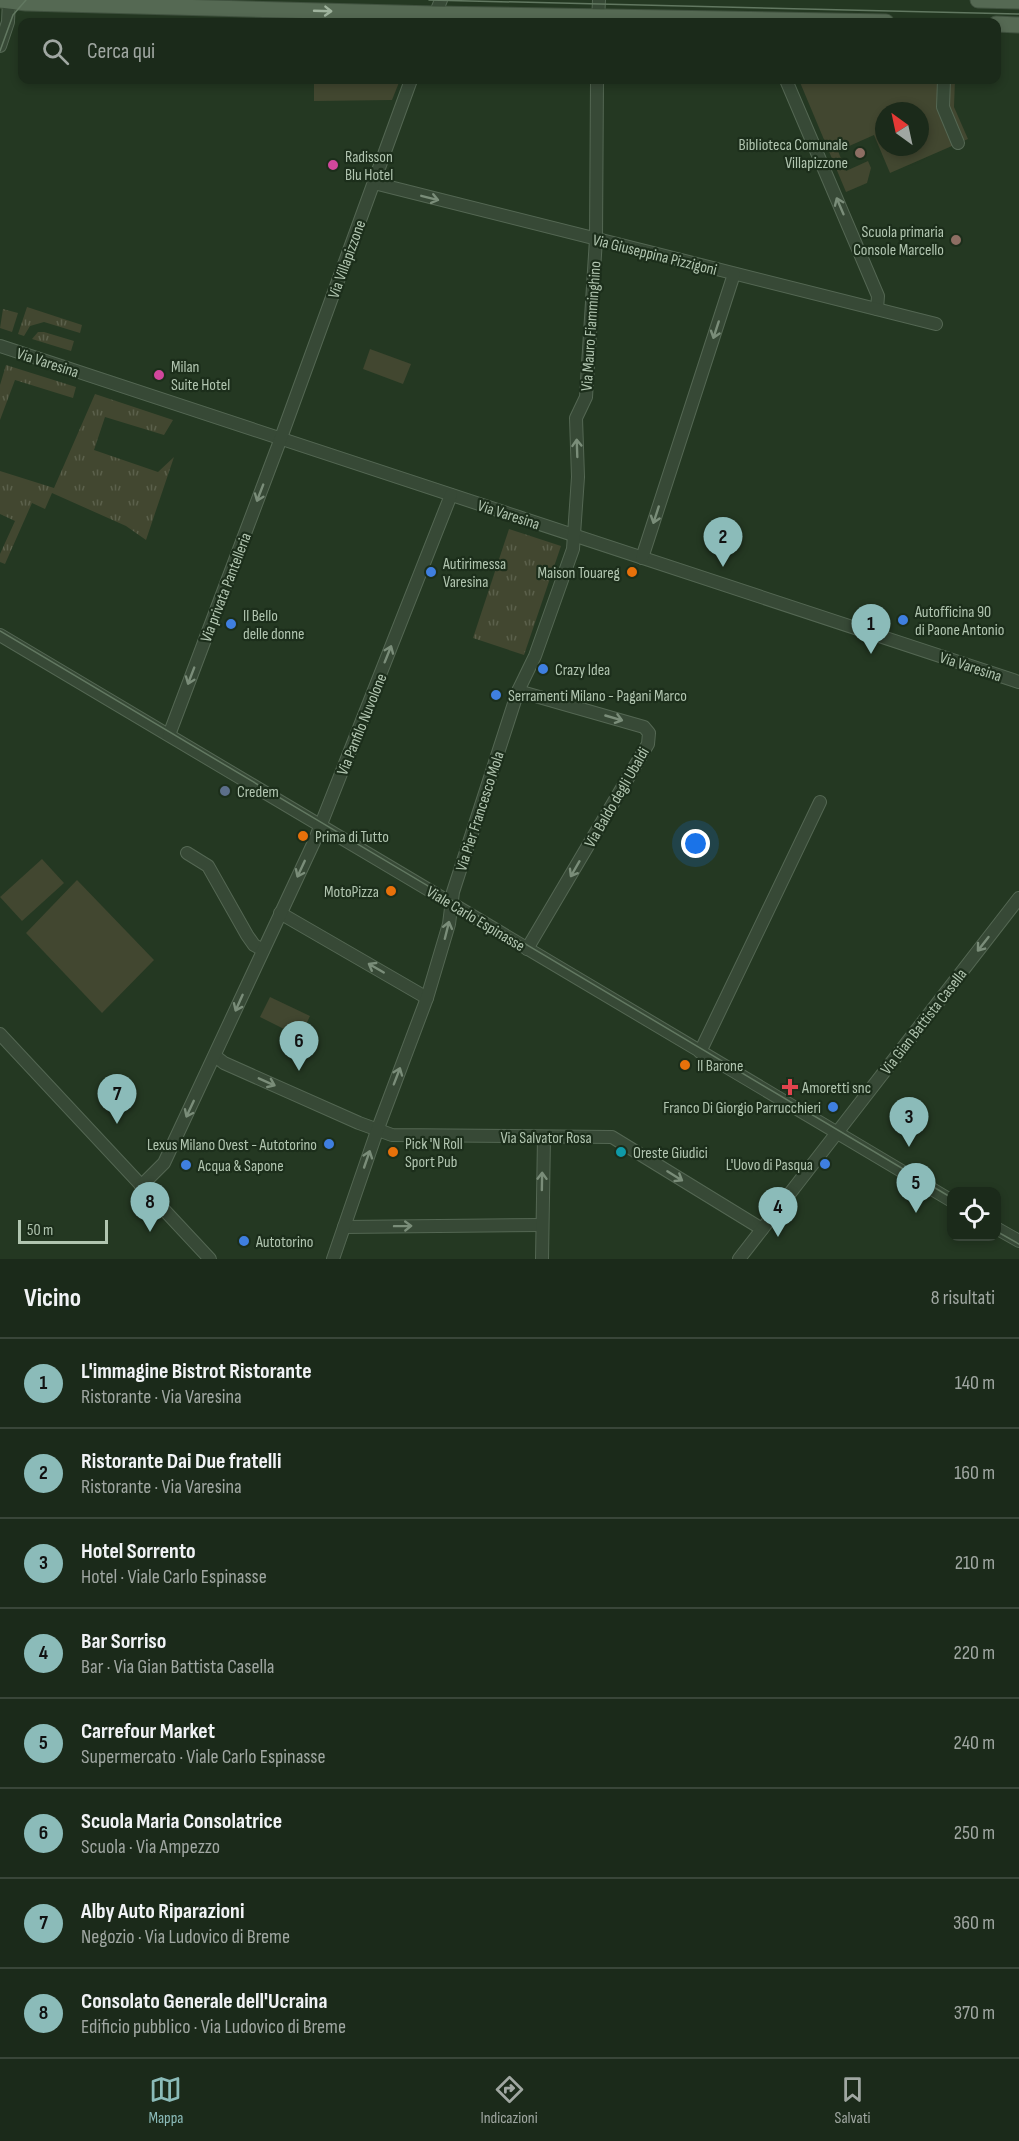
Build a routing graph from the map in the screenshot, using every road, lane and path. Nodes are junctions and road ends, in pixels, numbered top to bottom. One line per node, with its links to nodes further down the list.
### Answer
1 (599, 0): 7 (street)
2 (978, 0): 3 (main road)
3 (1019, 1)
4 (7, 4): 5 (main road, one-way to 5); 10 (street)
5 (436, 12): 6 (main road)
6 (558, 18)
7 (598, 18)
8 (1001, 24): 9 (main road)
9 (1019, 25)
10 (0, 46)
11 (410, 84): 16 (street, Via Villapizzone)
12 (597, 84): 17 (street, Via Mauro Fiamminghino)
13 (788, 84): 19 (street, one-way to 13)
14 (944, 84): 15 (street)
15 (958, 143)
16 (374, 183): 17 (street, Via Giuseppina Pizzigoni, one-way to 17); 22 (street, Via Villapizzone)
17 (596, 239): 18 (street, Via Giuseppina Pizzigoni); 24 (street, Via Mauro Fiamminghino, one-way to 17)
18 (734, 274): 19 (street, Via Giuseppina Pizzigoni); 25 (street, one-way to 25)
19 (877, 309): 20 (street, Via Giuseppina Pizzigoni)
20 (936, 324)
21 (0, 346): 22 (street, Via Varesina)
22 (280, 438): 23 (street, Via Varesina); 29 (street, Via privata Pantelleria, one-way to 29)
23 (451, 495): 24 (street, Via Varesina); 31 (street, Via Panfilo Nuvolone, one-way to 23)
24 (574, 535): 25 (street, Via Varesina); 28 (street, Via Pier Francesco Mola)
25 (642, 558): 27 (street, Via Varesina)
26 (0, 635): 29 (street, Viale Carlo Espinasse)
27 (1019, 682)
28 (518, 691): 34 (street, Via Pier Francesco Mola); 36 (street, Via Baldo degli Ubaldi, one-way to 36)
29 (169, 735): 31 (street, Viale Carlo Espinasse)
30 (820, 802): 40 (street)
31 (320, 825): 34 (street, Viale Carlo Espinasse); 35 (street, Via Panfilo Nuvolone, one-way to 35)
32 (187, 853): 37 (street)
33 (1019, 898): 43 (street, Via Gian Battista Casella, one-way to 43)
34 (450, 903): 36 (street, Viale Carlo Espinasse); 38 (street, Via Pier Francesco Mola, one-way to 34)
35 (280, 913): 37 (street, Via Panfilo Nuvolone); 38 (street, one-way to 35)
36 (527, 949): 40 (street, Viale Carlo Espinasse)
37 (263, 950): 41 (street, Via Panfilo Nuvolone, one-way to 41)
38 (427, 998): 42 (street, Via Pier Francesco Mola, one-way to 38)
39 (0, 1034): 45 (street)
40 (700, 1052): 43 (street, Viale Carlo Espinasse)
41 (215, 1056): 42 (street, Via Salvator Rosa, one-way to 42); 45 (street, Via Panfilo Nuvolone, one-way to 45)
42 (377, 1131): 44 (street, Via Salvator Rosa); 48 (street, Via Pier Francesco Mola, one-way to 42)
43 (836, 1133): 46 (street, Viale Carlo Espinasse); 49 (street, Via Gian Battista Casella)
44 (543, 1137): 47 (street, one-way to 44); 49 (street, Via Salvator Rosa, one-way to 49)
45 (141, 1186): 52 (street)
46 (947, 1199)
47 (542, 1225): 48 (street, one-way to 47); 54 (street)
48 (344, 1227): 53 (street, Via Pier Francesco Mola)
49 (762, 1229): 55 (street, Via Gian Battista Casella)
50 (1001, 1231): 51 (street)
51 (1019, 1241)
52 (210, 1259)
53 (333, 1259)
54 (542, 1259)
55 (740, 1259)

